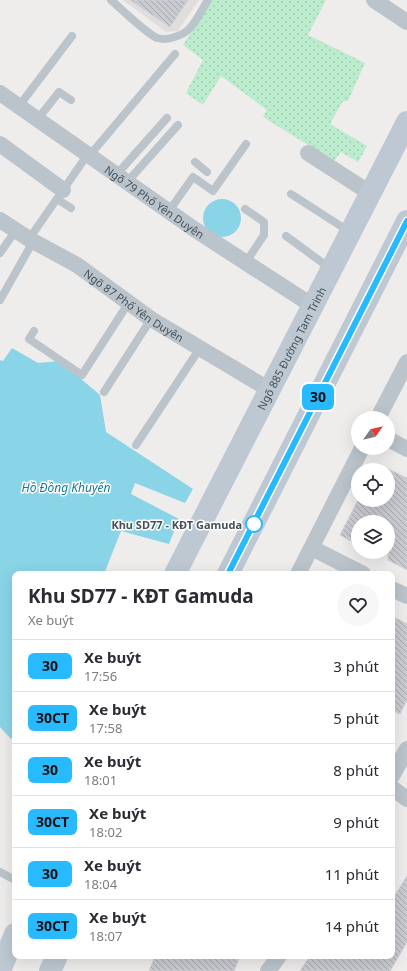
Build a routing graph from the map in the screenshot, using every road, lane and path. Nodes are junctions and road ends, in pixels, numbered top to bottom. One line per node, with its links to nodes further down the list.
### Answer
1 (111, 0): 2 (lane)
2 (208, 0)
3 (374, 0): 4 (street)
4 (407, 22)
5 (72, 36): 9 (lane)
6 (175, 54): 17 (lane)
7 (0, 92): 9 (street, Ngõ 79 Phố Yên Duyên)
8 (71, 100): 11 (lane)
9 (19, 106): 11 (street, Ngõ 79 Phố Yên Duyên)
10 (167, 118): 20 (lane)
11 (37, 120): 17 (street, Ngõ 79 Phố Yên Duyên)
12 (407, 122): 23 (street, Ngõ 885 Đường Tam Trinh)
13 (178, 125): 20 (lane)
14 (0, 144): 21 (street)
15 (246, 144): 19 (lane)
16 (308, 153): 23 (street)
17 (89, 154): 20 (street, Ngõ 79 Phố Yên Duyên); 21 (lane)
18 (201, 167): 19 (lane)
19 (193, 177): 26 (lane)
20 (122, 178): 26 (street, Ngõ 79 Phố Yên Duyên)
21 (60, 194): 24 (lane); 30 (lane)
22 (291, 194): 29 (lane)
23 (370, 194): 29 (street, Ngõ 885 Đường Tam Trinh)
24 (71, 208)
25 (245, 209): 33 (lane)
26 (168, 210): 33 (street, Ngõ 79 Phố Yên Duyên)
27 (0, 220): 30 (street, Ngõ 87 Phố Yên Duyên)
28 (407, 221): 51 (street)
29 (350, 232): 34 (street, Ngõ 885 Đường Tam Trinh)
30 (26, 236): 32 (lane); 35 (lane); 36 (street, Ngõ 87 Phố Yên Duyên)
31 (286, 236): 34 (lane)
32 (0, 253)
33 (246, 262): 37 (street, Ngõ 79 Phố Yên Duyên)
34 (332, 270): 37 (street, Ngõ 885 Đường Tam Trinh)
35 (0, 300)
36 (129, 302): 38 (street, Ngõ 87 Phố Yên Duyên); 39 (lane)
37 (313, 306): 42 (street, Ngõ 885 Đường Tam Trinh)
38 (151, 319): 40 (street, Ngõ 87 Phố Yên Duyên); 43 (lane)
39 (34, 331)
40 (200, 348): 42 (street, Ngõ 87 Phố Yên Duyên); 46 (lane)
41 (407, 362): 44 (street)
42 (270, 390): 50 (street, Ngõ 885 Đường Tam Trinh)
43 (104, 392)
44 (382, 411)
45 (395, 443): 47 (street)
46 (136, 444)
47 (407, 449)
48 (358, 455): 49 (street)
49 (312, 548): 52 (street); 53 (street)
50 (177, 571)
51 (230, 571)
52 (300, 571)
53 (357, 571)
54 (395, 590): 55 (street)
55 (407, 596)
56 (407, 749): 57 (street)
57 (395, 771)
58 (395, 790): 59 (street)
59 (407, 799)
60 (0, 872): 61 (lane)
61 (12, 878)
62 (12, 941): 65 (street)
63 (56, 959): 66 (street)
64 (277, 959): 67 (street)
65 (0, 971)
66 (50, 971)
67 (268, 971)

